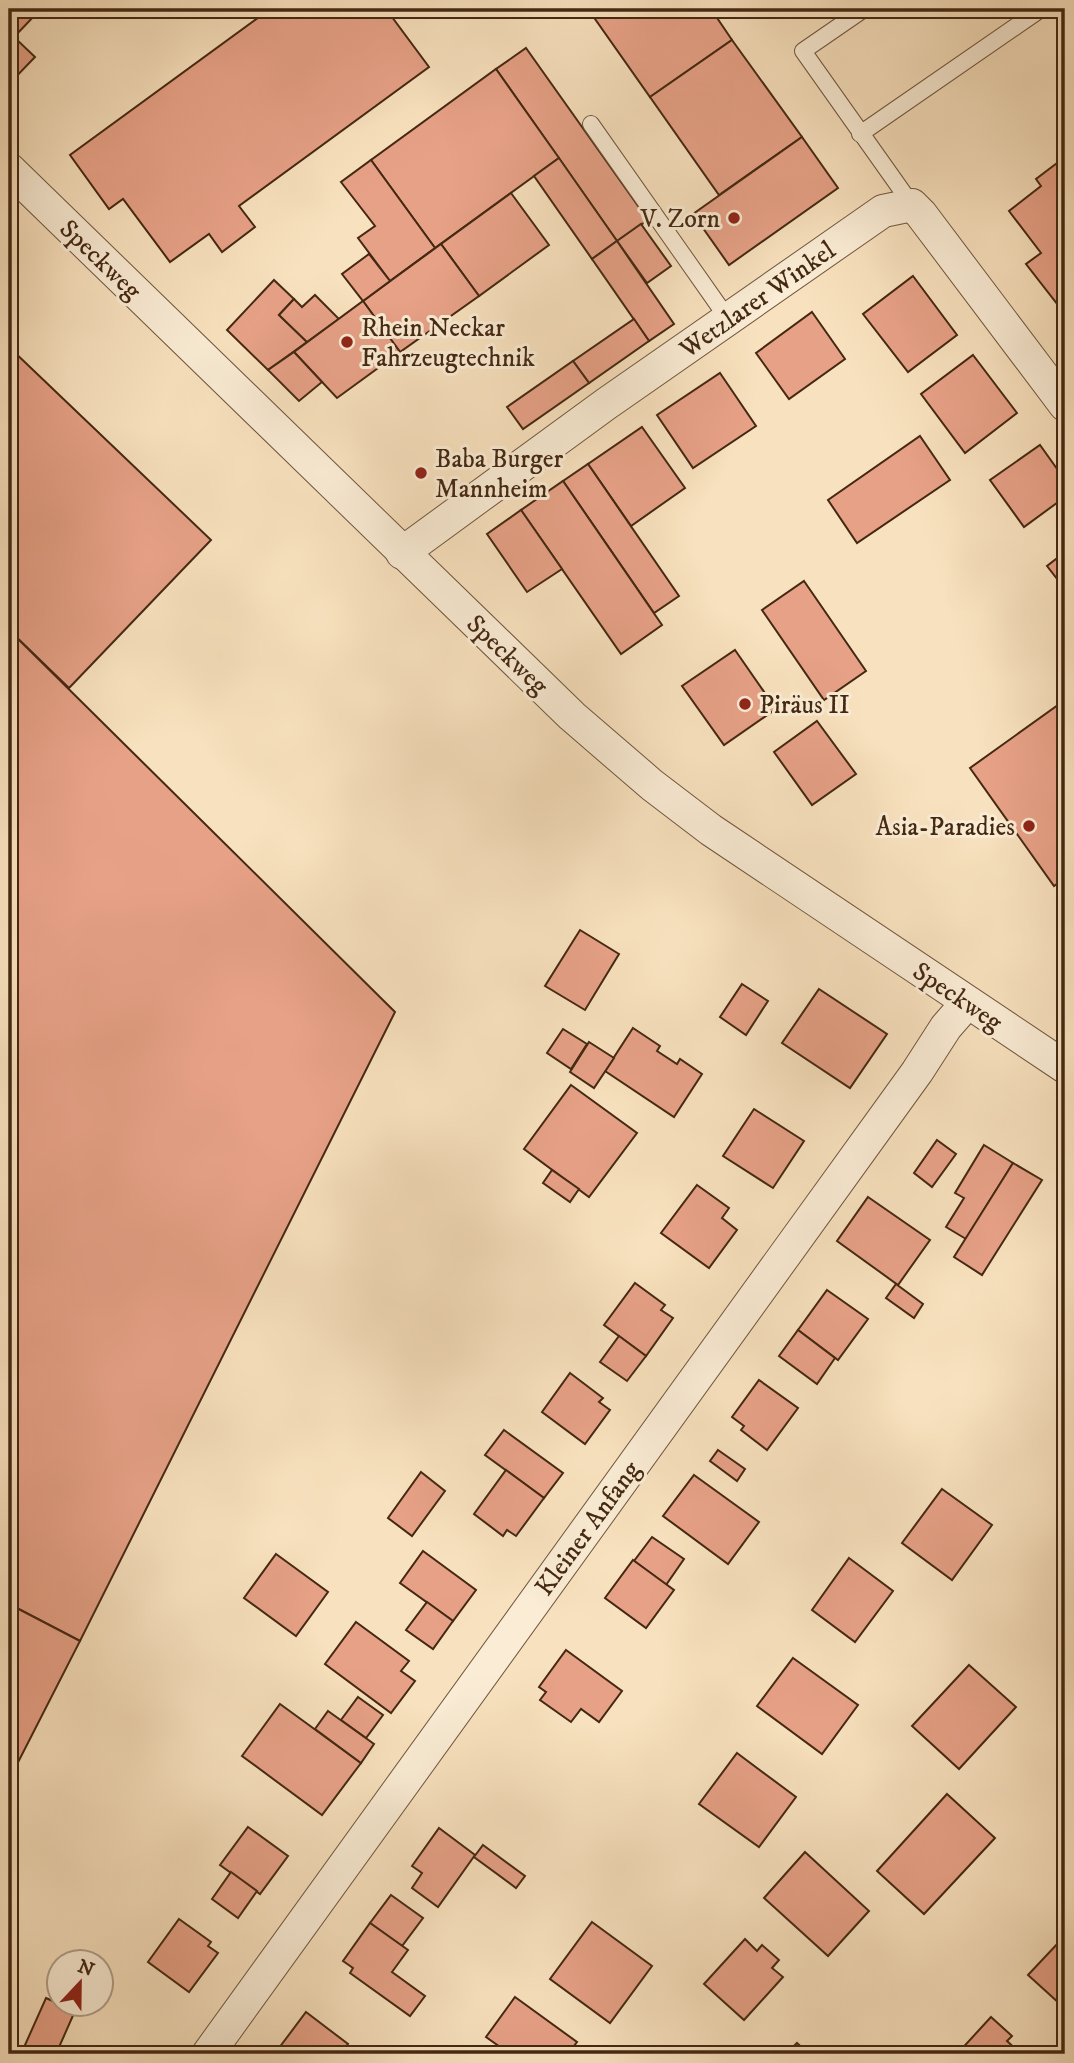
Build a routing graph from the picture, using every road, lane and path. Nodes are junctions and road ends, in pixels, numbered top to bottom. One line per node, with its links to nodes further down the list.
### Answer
1 (864, 9): 4 (lane)
2 (1041, 9): 4 (lane)
3 (591, 124): 7 (lane)
4 (860, 134): 6 (lane)
5 (9, 169): 9 (street, Speckweg)
6 (912, 205): 7 (street, Wetzlarer Winkel); 8 (street)
7 (728, 320): 9 (street, Wetzlarer Winkel)
8 (1065, 405)
9 (402, 553): 10 (street, Speckweg)
10 (967, 1003): 11 (street, Speckweg); 12 (street, Kleiner Anfang)
11 (1065, 1067)
12 (208, 2054)

